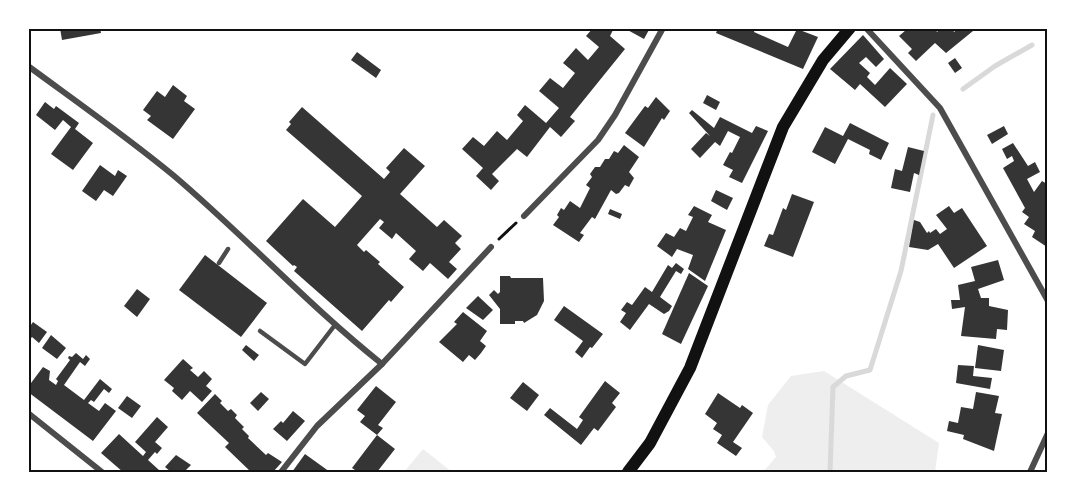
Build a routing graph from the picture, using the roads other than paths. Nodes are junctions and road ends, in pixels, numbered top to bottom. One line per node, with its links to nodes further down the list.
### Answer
1 (663, 28): 5 (street)
2 (850, 28): 17 (main road)
3 (866, 28): 9 (street)
4 (28, 66): 10 (street)
5 (524, 216)
6 (491, 247): 12 (street)
7 (228, 249): 8 (lane)
8 (219, 263)
9 (1047, 301)
10 (335, 324): 11 (lane); 12 (street)
11 (260, 331)
12 (382, 364): 16 (street)
13 (28, 413): 15 (street)
14 (1047, 433): 18 (street)
15 (102, 472)
16 (281, 472)
17 (628, 472)
18 (1030, 472)

